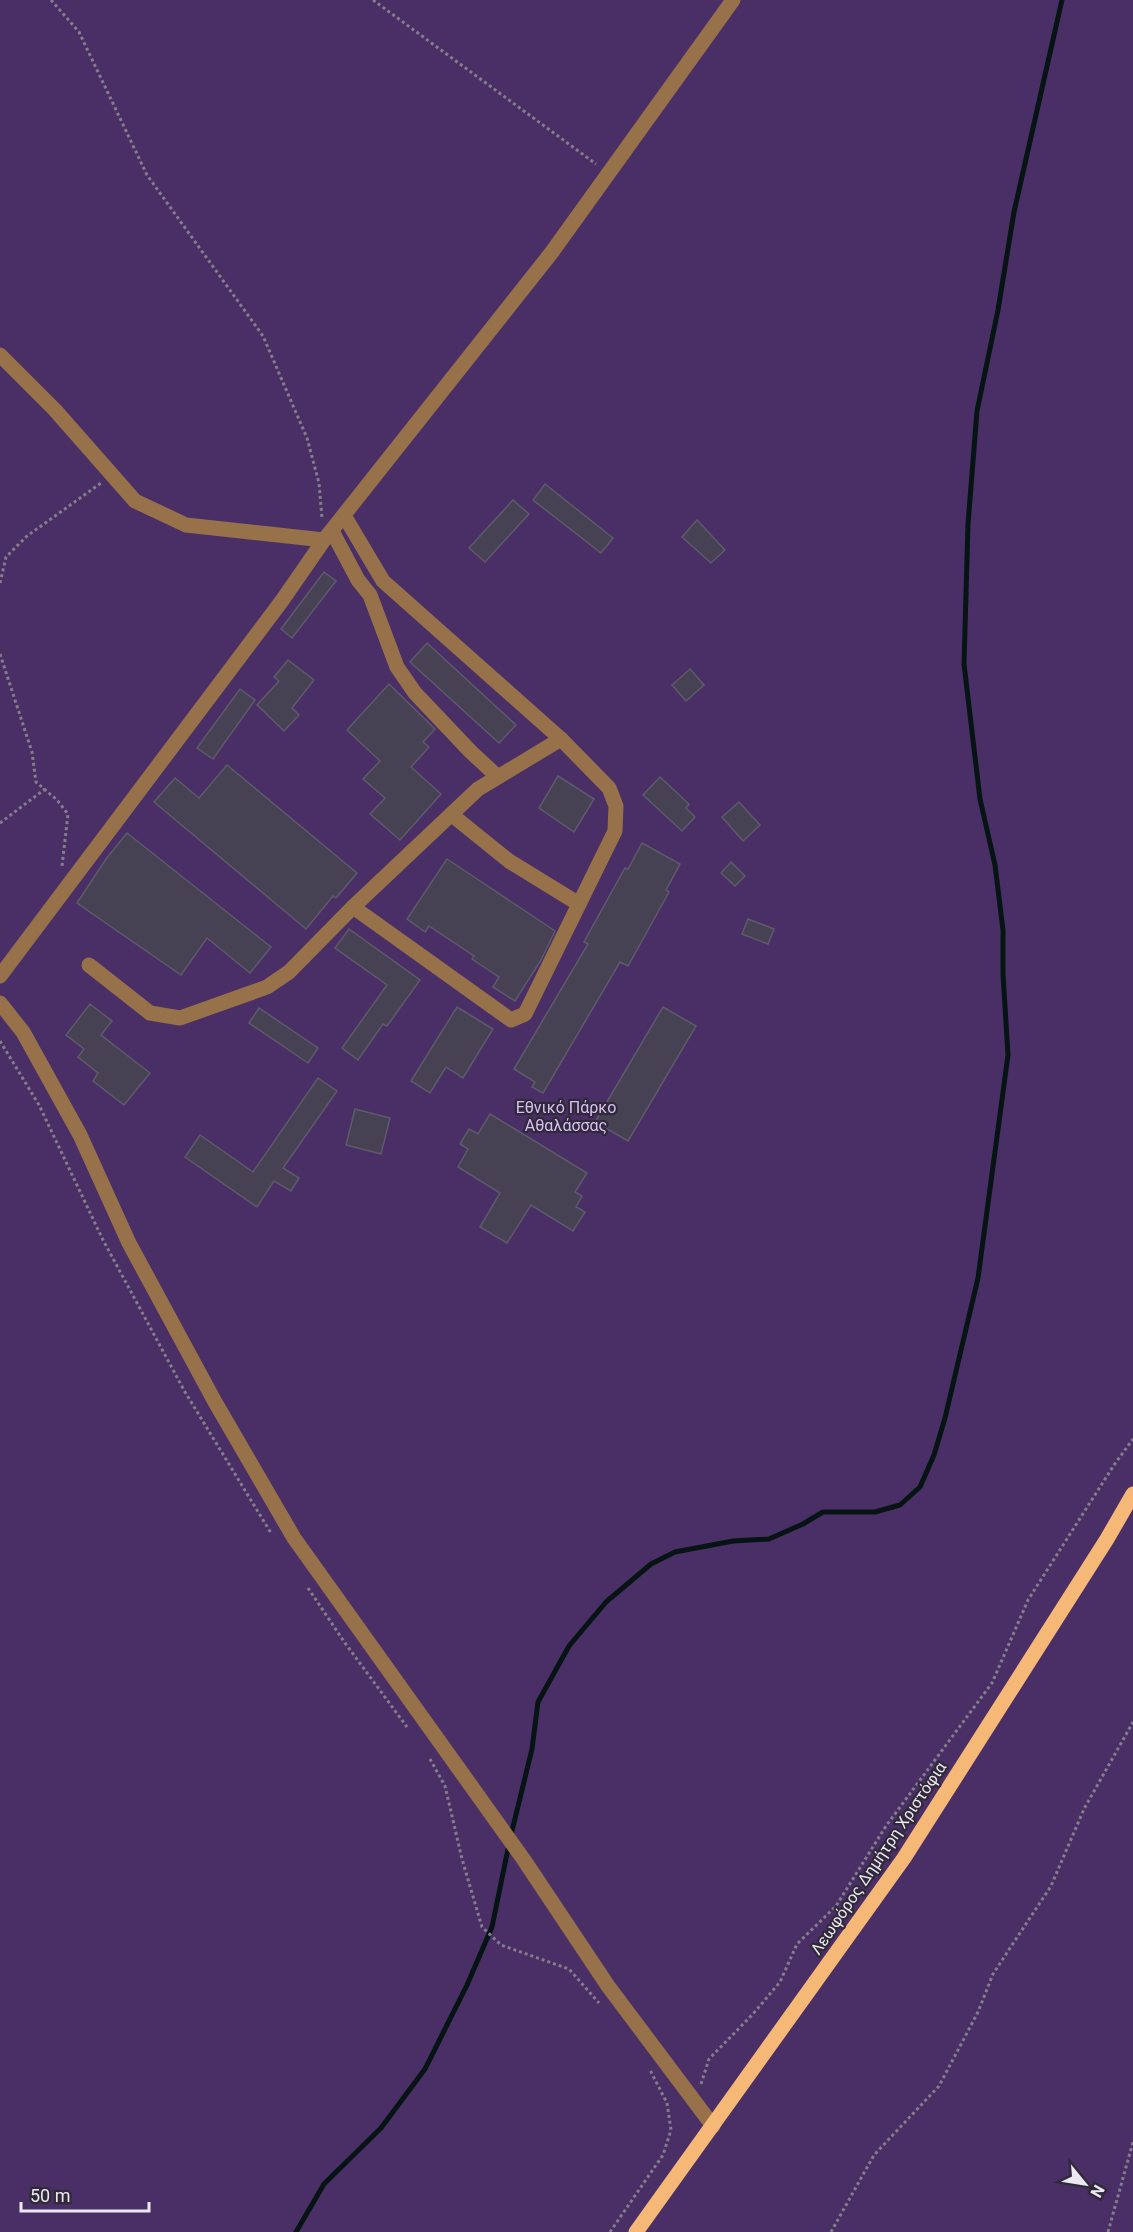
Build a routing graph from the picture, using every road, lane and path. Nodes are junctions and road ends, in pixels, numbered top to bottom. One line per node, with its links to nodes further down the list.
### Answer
1 (51, 0): 8 (path)
2 (373, 0): 4 (path)
3 (733, 0): 4 (street)
4 (609, 174): 7 (street)
5 (0, 355): 6 (street)
6 (112, 474): 8 (street); 10 (path)
7 (345, 517): 8 (street); 9 (street)
8 (328, 536): 11 (street); 18 (street)
9 (382, 581): 11 (street); 13 (street)
10 (0, 583)
11 (370, 595): 14 (street)
12 (0, 654): 15 (path)
13 (561, 739): 14 (street); 19 (street)
14 (498, 777): 16 (street)
15 (45, 789): 17 (path); 18 (path)
16 (452, 815): 19 (street); 20 (street)
17 (0, 823)
18 (61, 894): 22 (street)
19 (579, 904): 20 (street)
20 (352, 907): 21 (street)
21 (88, 965)
22 (0, 976)
23 (0, 1003): 30 (street)
24 (1133, 1439): 30 (path)
25 (1133, 1494): 31 (main road, Λεωφόρος Δημήτρη Χριστόφια)
26 (1133, 1722): 35 (path)
27 (482, 1927): 28 (path)
28 (600, 2004)
29 (649, 2069): 33 (path)
30 (695, 2103): 31 (street)
31 (713, 2126): 34 (main road, Λεωφόρος Δημήτρη Χριστόφια)
32 (1133, 2142): 36 (path)
33 (610, 2232)
34 (636, 2232)
35 (831, 2232)
36 (1108, 2232)

